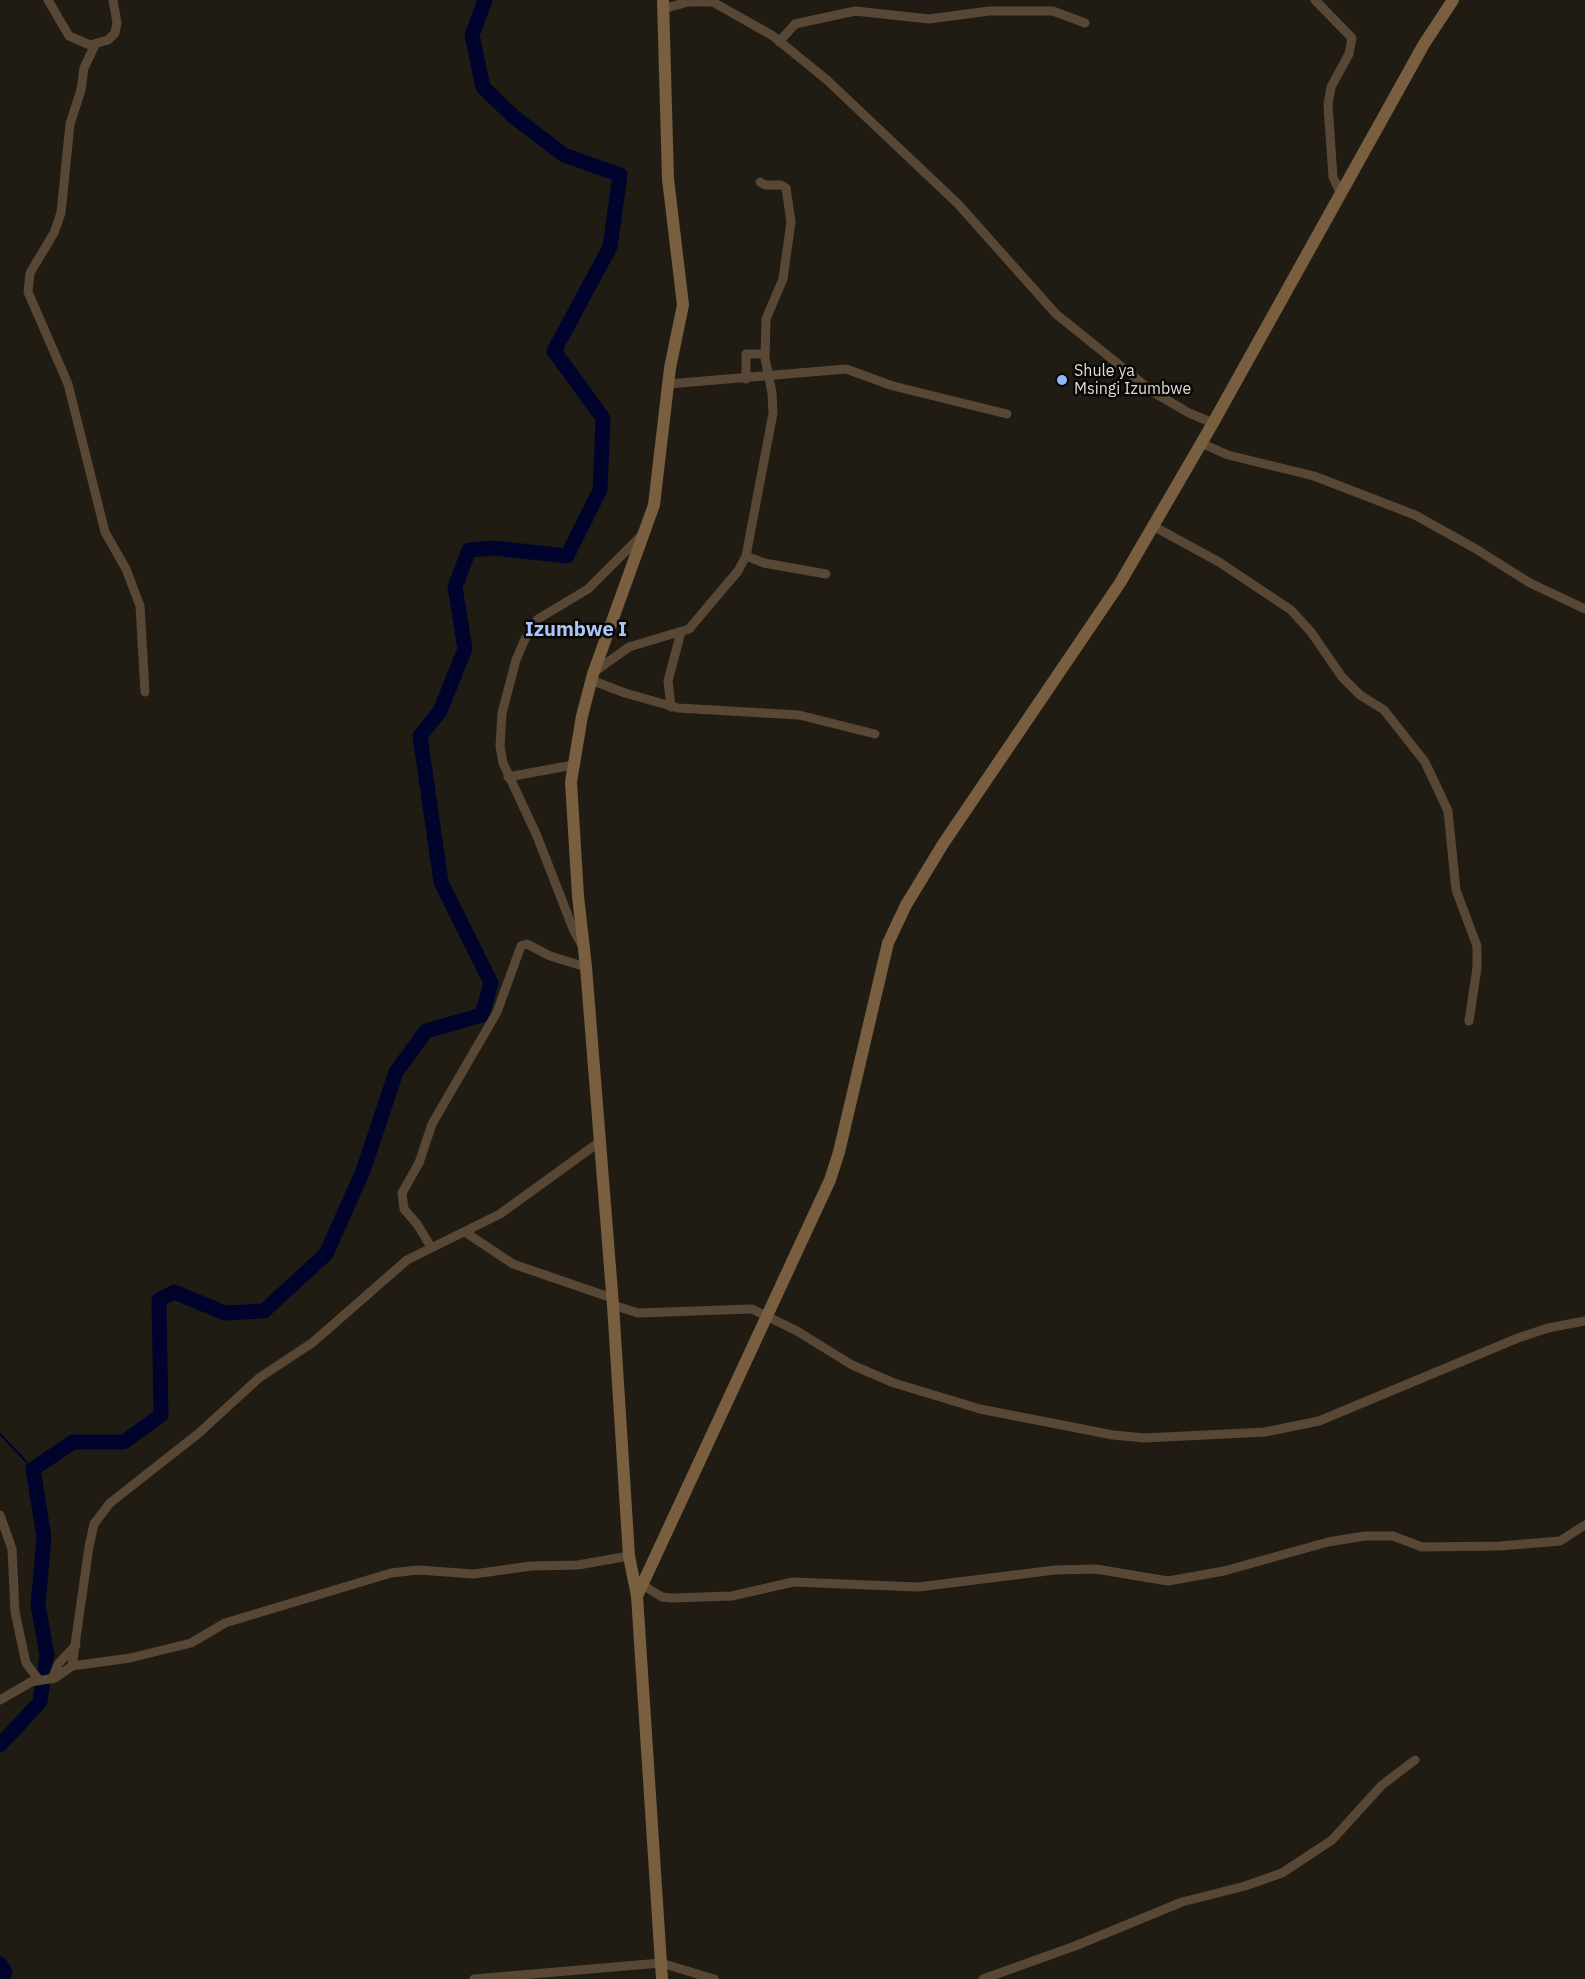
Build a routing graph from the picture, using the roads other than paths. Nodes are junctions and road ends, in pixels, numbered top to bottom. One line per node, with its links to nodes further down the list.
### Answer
1 (48, 0): 8 (street)
2 (113, 0): 8 (street)
3 (1315, 0): 10 (street)
4 (1453, 0): 10 (main road)
5 (663, 4): 7 (street); 14 (main road)
6 (1085, 23): 7 (street)
7 (779, 42): 16 (street)
8 (95, 45): 25 (street)
9 (760, 182): 11 (street)
10 (1341, 194): 16 (main road)
11 (765, 354): 12 (street); 13 (street)
12 (768, 376): 13 (street); 15 (street); 20 (street)
13 (746, 379): 14 (street)
14 (668, 384): 19 (main road)
15 (1007, 414)
16 (1213, 423): 17 (main road)
17 (1201, 443): 18 (main road); 22 (street)
18 (1153, 526): 32 (street); 37 (main road)
19 (645, 532): 24 (main road); 29 (street)
20 (746, 556): 21 (street); 23 (street)
21 (826, 574)
22 (1585, 609)
23 (681, 632): 24 (street); 26 (street)
24 (592, 677): 26 (street); 28 (main road)
25 (146, 692)
26 (671, 706): 27 (street)
27 (875, 734)
28 (573, 765): 29 (street); 30 (main road)
29 (508, 777): 30 (street)
30 (583, 948): 31 (main road)
31 (586, 967): 33 (main road); 35 (street)
32 (1468, 1021)
33 (598, 1143): 34 (street); 36 (main road)
34 (465, 1232): 35 (street); 36 (street)
35 (431, 1247): 43 (street)
36 (612, 1301): 37 (street); 41 (main road)
37 (767, 1314): 38 (street); 42 (main road)
38 (1585, 1321)
39 (0, 1515): 45 (street)
40 (1585, 1525): 42 (street)
41 (629, 1556): 42 (main road); 44 (street)
42 (639, 1590): 48 (main road)
43 (76, 1645): 44 (street); 45 (street)
44 (72, 1666): 45 (street)
45 (46, 1680): 46 (street)
46 (0, 1700)
47 (1415, 1760): 52 (street)
48 (661, 1963): 49 (street); 50 (main road); 51 (street)
49 (474, 1979)
50 (662, 1979)
51 (714, 1979)
52 (983, 1979)

